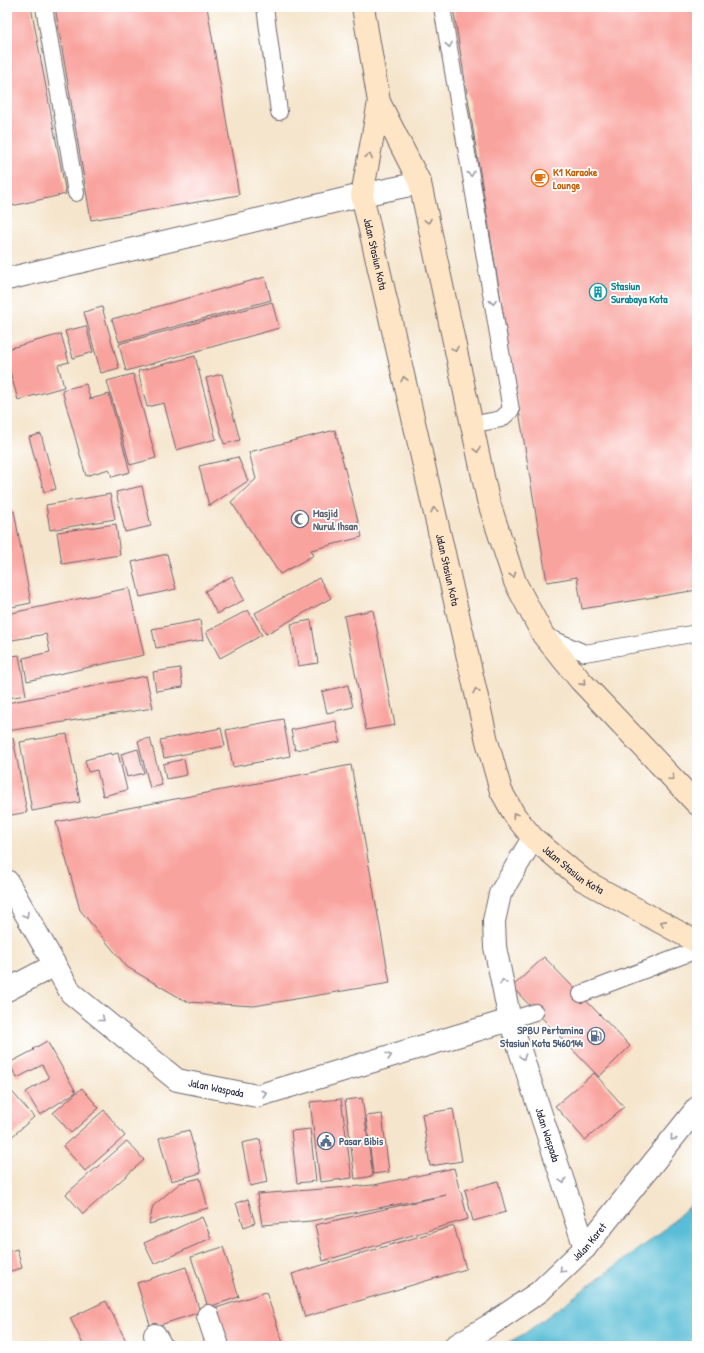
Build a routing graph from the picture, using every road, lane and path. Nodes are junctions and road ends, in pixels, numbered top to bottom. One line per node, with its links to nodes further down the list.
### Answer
1 (44, 7): 8 (lane)
2 (265, 7): 6 (lane)
3 (363, 7): 5 (main road, Jalan Stasiun Kota)
4 (442, 7): 11 (lane, one-way to 11)
5 (378, 102): 7 (main road, Jalan Stasiun Kota); 9 (main road, Jalan Stasiun Kota, one-way to 5)
6 (279, 112)
7 (420, 183): 9 (street); 11 (main road, Jalan Stasiun Kota, one-way to 11)
8 (76, 193)
9 (362, 194): 10 (street); 15 (main road, Jalan Stasiun Kota, one-way to 9)
10 (7, 279)
11 (471, 425): 13 (main road, Jalan Stasiun Kota, one-way to 13)
12 (697, 634): 13 (lane)
13 (543, 635): 14 (main road, Jalan Stasiun Kota, one-way to 14)
14 (697, 804)
15 (533, 838): 17 (main road, Jalan Stasiun Kota, one-way to 15); 23 (street, Jalan Waspada, one-way to 15)
16 (7, 881): 19 (street, Jalan Waspada, one-way to 19)
17 (697, 942)
18 (697, 950): 21 (lane)
19 (55, 965): 20 (street); 23 (street, Jalan Waspada, one-way to 23)
20 (7, 990)
21 (581, 994)
22 (535, 1012): 23 (lane)
23 (510, 1020): 25 (street, Jalan Waspada, one-way to 25)
24 (697, 1108): 25 (street, Jalan Karet, one-way to 25)
25 (585, 1248): 28 (street, Jalan Karet, one-way to 28)
26 (208, 1316): 27 (street)
27 (218, 1346)
28 (455, 1346)

